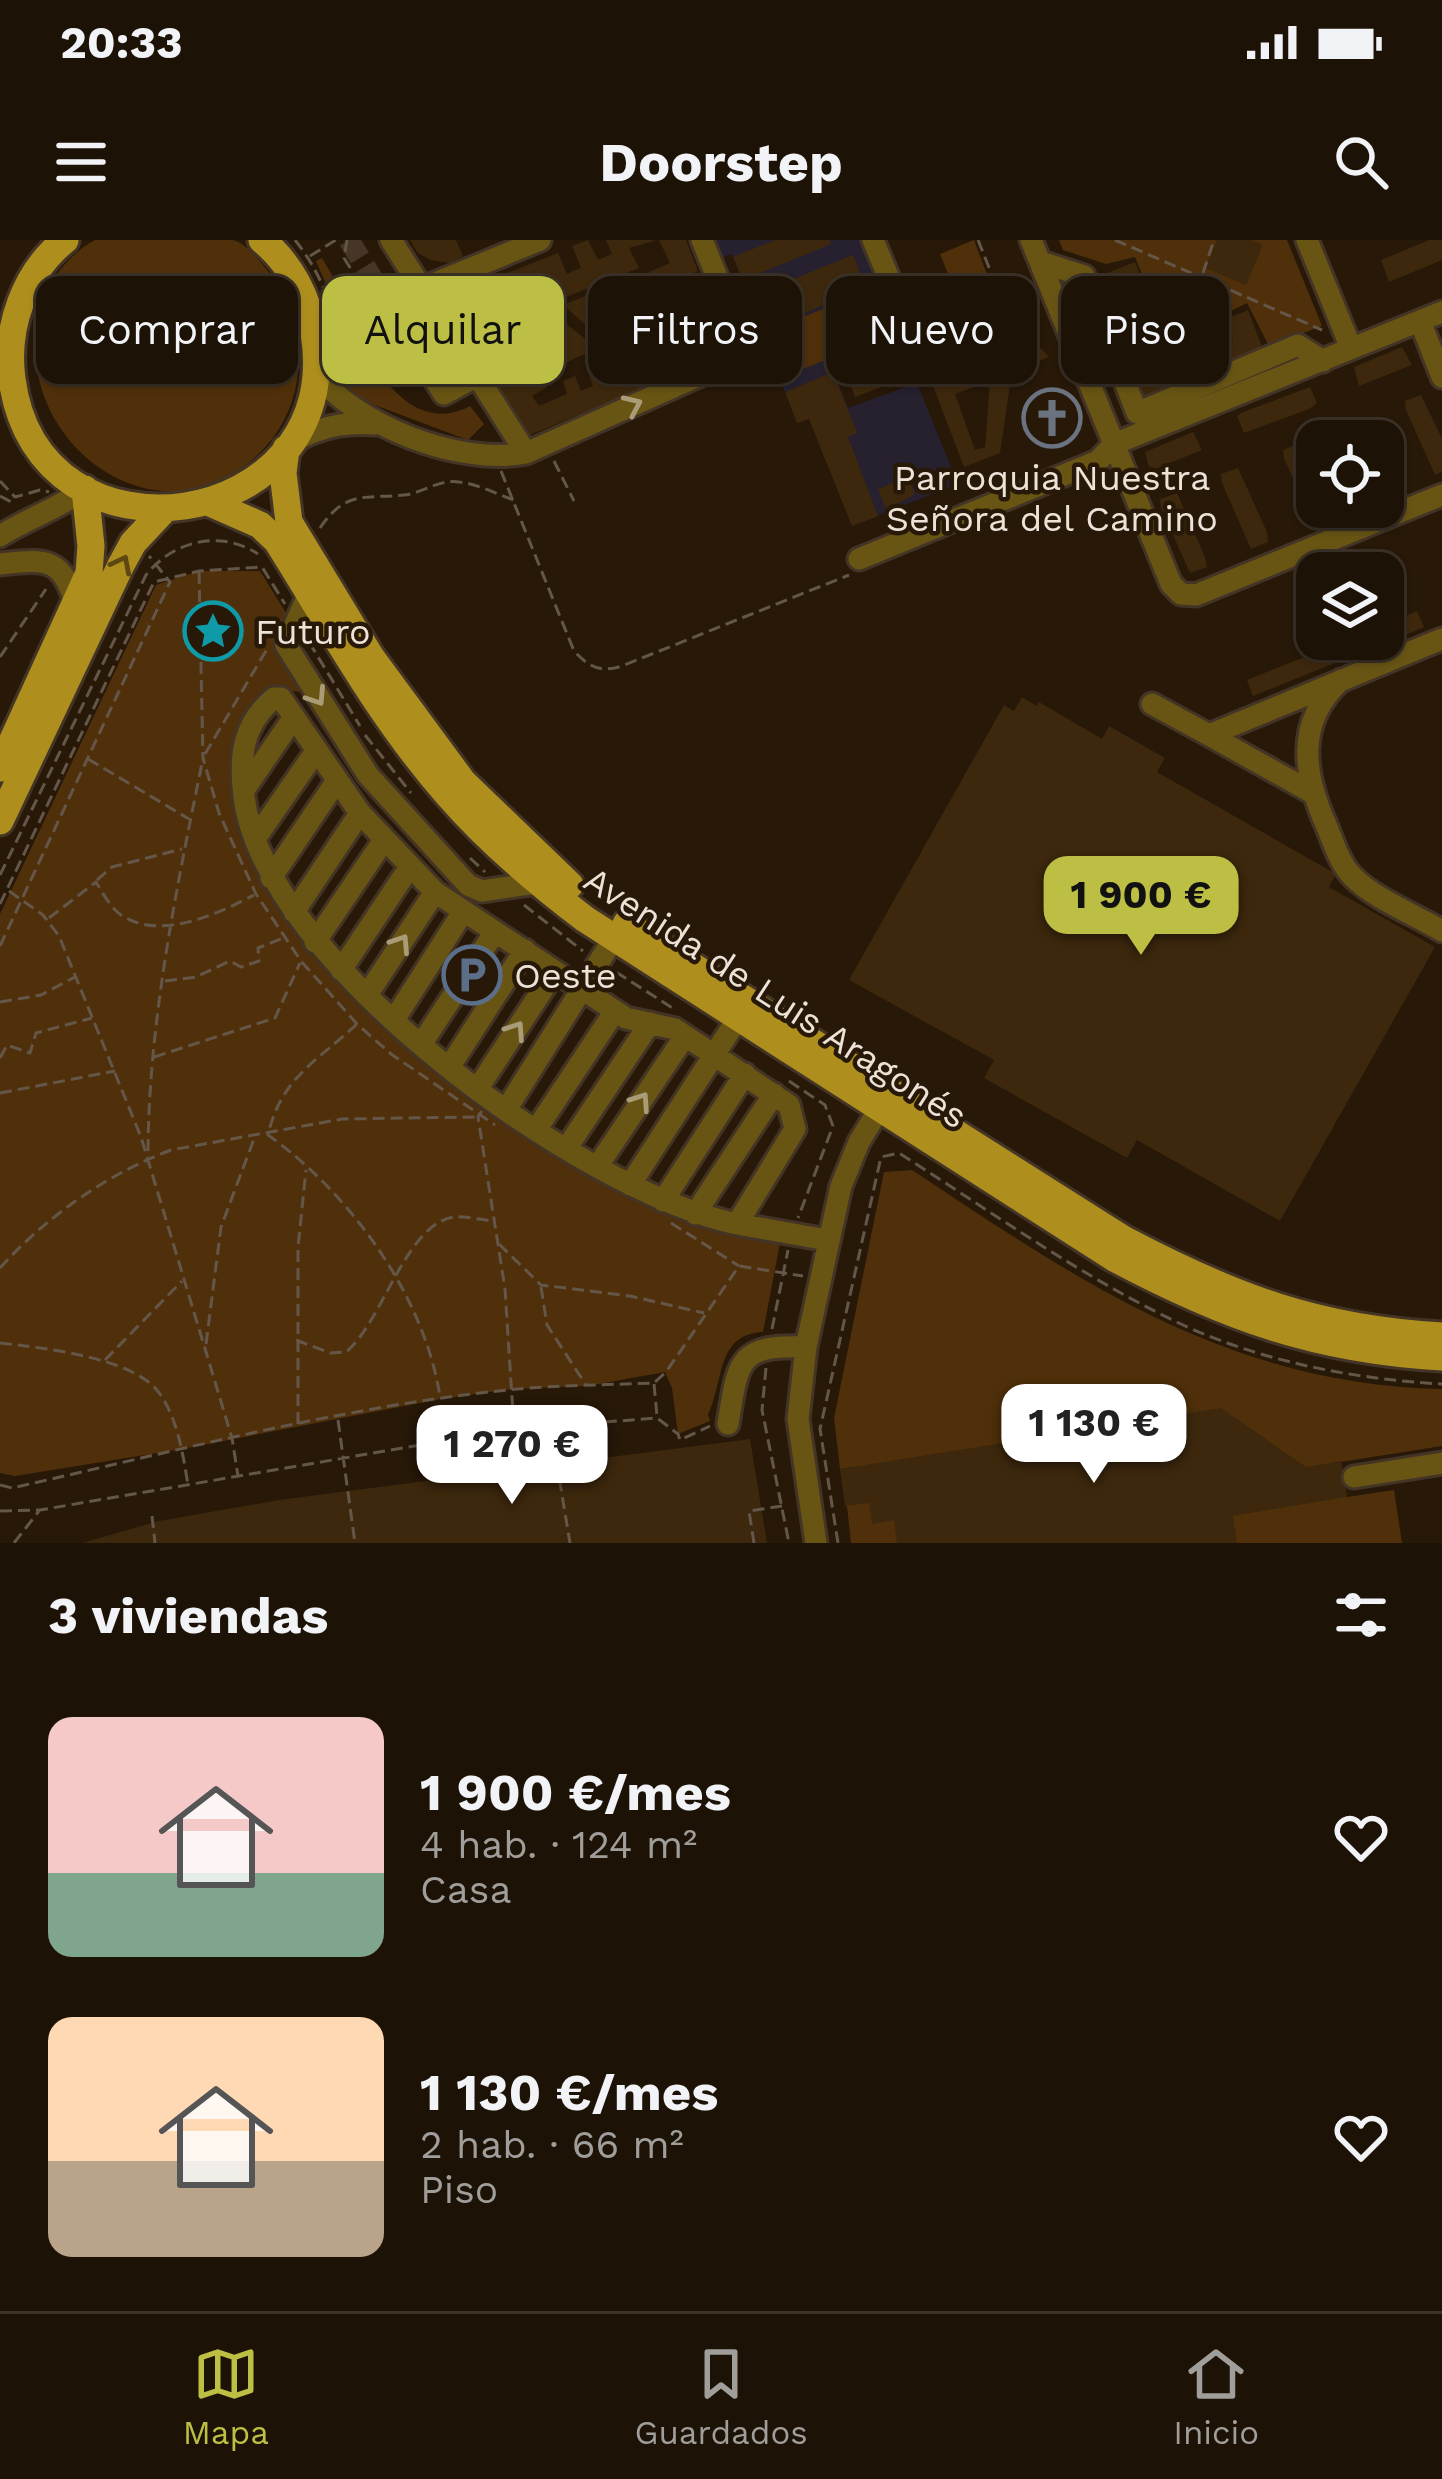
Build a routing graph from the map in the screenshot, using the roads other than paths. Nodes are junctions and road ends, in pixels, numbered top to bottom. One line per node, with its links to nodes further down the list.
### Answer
1 (65, 240): 28 (main road)
2 (262, 240): 17 (main road)
3 (392, 240): 10 (street)
4 (540, 240): 11 (street)
5 (702, 240): 26 (street, one-way to 5)
6 (873, 240): 12 (street)
7 (1031, 240): 9 (street)
8 (1307, 240): 15 (street)
9 (1040, 262): 16 (street); 24 (street)
10 (415, 276)
11 (452, 276)
12 (888, 276)
13 (1442, 312): 14 (street)
14 (1420, 321): 15 (street); 18 (street)
15 (1342, 342): 16 (street)
16 (1323, 361): 24 (street)
17 (316, 372): 23 (street); 25 (main road)
18 (1442, 377)
19 (438, 384): 20 (street)
20 (462, 384)
21 (482, 384): 22 (street)
22 (505, 423): 26 (street); 27 (street)
23 (380, 425): 25 (street); 27 (street)
24 (1114, 444): 29 (street); 33 (street)
25 (288, 446): 30 (main road); 77 (main road, Avenida de Luis Aragonés)
26 (526, 453): 27 (street)
27 (484, 457)
28 (85, 489): 31 (main road); 32 (street); 36 (main road)
29 (1442, 495)
30 (210, 503): 31 (main road); 35 (main road, Avenida de Luis Aragonés)
31 (164, 511): 48 (main road, one-way to 31)
32 (0, 536)
33 (859, 559)
34 (0, 564): 36 (street)
35 (309, 593): 52 (main road, Avenida de Luis Aragonés); 52 (street, one-way to 52)
36 (76, 607): 43 (main road)
37 (1442, 639): 38 (street)
38 (1341, 680): 41 (street); 46 (street)
39 (1152, 704): 41 (street)
40 (294, 717): 42 (street); 45 (street); 45 (street)
41 (1209, 735): 46 (street)
42 (316, 751): 44 (street); 49 (street)
43 (0, 768)
44 (336, 782): 47 (street); 53 (street)
45 (244, 790): 49 (street)
46 (1311, 792): 57 (street)
47 (360, 813): 50 (street); 55 (street)
48 (0, 821)
49 (255, 839): 53 (street)
50 (384, 840): 51 (street); 60 (street)
51 (409, 868): 54 (street); 62 (street)
52 (537, 883): 59 (main road, Avenida de Luis Aragonés)
53 (264, 886): 55 (street)
54 (435, 892): 56 (street); 65 (street, one-way to 54)
55 (294, 912): 60 (street)
56 (463, 912): 58 (street); 68 (street)
57 (1442, 931)
58 (495, 932): 61 (street); 71 (street)
59 (614, 938): 64 (street); 67 (main road, Avenida de Luis Aragonés)
60 (316, 942): 62 (street)
61 (525, 950): 63 (street); 73 (street)
62 (341, 970): 65 (street)
63 (555, 971): 64 (street); 75 (street, one-way to 63)
64 (584, 992): 66 (street); 78 (street)
65 (367, 994): 68 (street)
66 (615, 1011): 69 (street); 79 (street)
67 (738, 1018): 72 (street); 77 (main road, Avenida de Luis Aragonés)
68 (394, 1020): 71 (street)
69 (650, 1023): 70 (street); 80 (street)
70 (685, 1036): 72 (street); 81 (street, one-way to 70)
71 (422, 1043): 73 (street)
72 (714, 1054): 74 (street); 82 (street)
73 (450, 1066): 75 (street)
74 (745, 1074): 76 (street); 83 (street)
75 (478, 1088): 78 (street)
76 (774, 1094): 84 (street); 85 (street)
77 (885, 1100): 86 (street); 87 (main road, Avenida de Luis Aragonés); 89 (main road, Avenida de Luis Aragonés)
78 (506, 1109): 79 (street)
79 (536, 1130): 80 (street)
80 (566, 1149): 81 (street)
81 (596, 1167): 82 (street)
82 (629, 1185): 83 (street)
83 (663, 1202): 84 (street)
84 (695, 1214): 85 (street)
85 (736, 1224): 86 (street)
86 (827, 1240): 88 (street)
87 (1442, 1336)
88 (806, 1347): 90 (street); 93 (street)
89 (1442, 1357)
90 (724, 1423)
91 (1442, 1463): 92 (street)
92 (1354, 1477)
93 (816, 1543)

